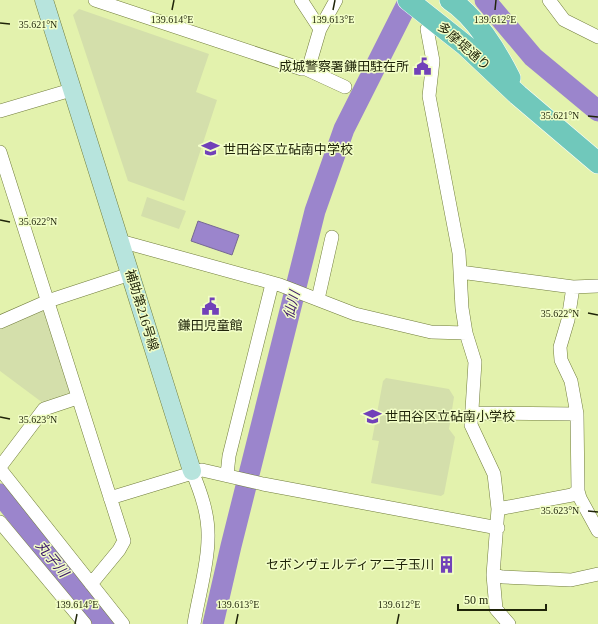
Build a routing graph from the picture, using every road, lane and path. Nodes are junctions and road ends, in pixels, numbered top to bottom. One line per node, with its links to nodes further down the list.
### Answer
1 (44, 0): 12 (street, 補助第216号線)
2 (95, 0): 10 (street)
3 (301, 0): 8 (street)
4 (336, 0): 8 (street)
5 (450, 0): 13 (main road, 多摩堤通り)
6 (549, 0): 9 (street)
7 (420, 10): 13 (main road, 多摩堤通り); 19 (street)
8 (320, 29): 10 (street)
9 (598, 37)
10 (306, 68): 11 (street)
11 (345, 87)
12 (71, 90): 14 (street); 18 (street, 補助第216号線)
13 (518, 95): 16 (main road, 多摩堤通り)
14 (0, 111)
15 (0, 152): 25 (street)
16 (598, 163)
17 (332, 237): 24 (street)
18 (120, 241): 20 (street, 補助第216号線); 21 (street)
19 (460, 272): 23 (street); 27 (street)
20 (130, 274): 25 (street); 32 (street, 補助第216号線)
21 (276, 284): 24 (street); 33 (street)
22 (598, 286): 23 (street)
23 (573, 287): 30 (street)
24 (314, 298): 27 (street)
25 (48, 301): 26 (street); 28 (street)
26 (0, 322)
27 (466, 334): 29 (street)
28 (77, 398): 31 (street); 35 (street)
29 (472, 413): 30 (street); 36 (street)
30 (577, 414): 34 (street)
31 (0, 468): 42 (street)
32 (192, 471): 33 (street); 35 (street); 45 (street, 補助第216号線)
33 (230, 476): 38 (street)
34 (578, 491): 36 (street); 39 (street)
35 (110, 498): 42 (street)
36 (498, 509): 38 (street)
37 (0, 525): 43 (street)
38 (498, 528): 41 (street)
39 (598, 531)
40 (598, 574): 41 (street)
41 (493, 575): 46 (street)
42 (90, 584): 44 (street)
43 (85, 624)
44 (123, 624)
45 (194, 624)
46 (509, 624)

